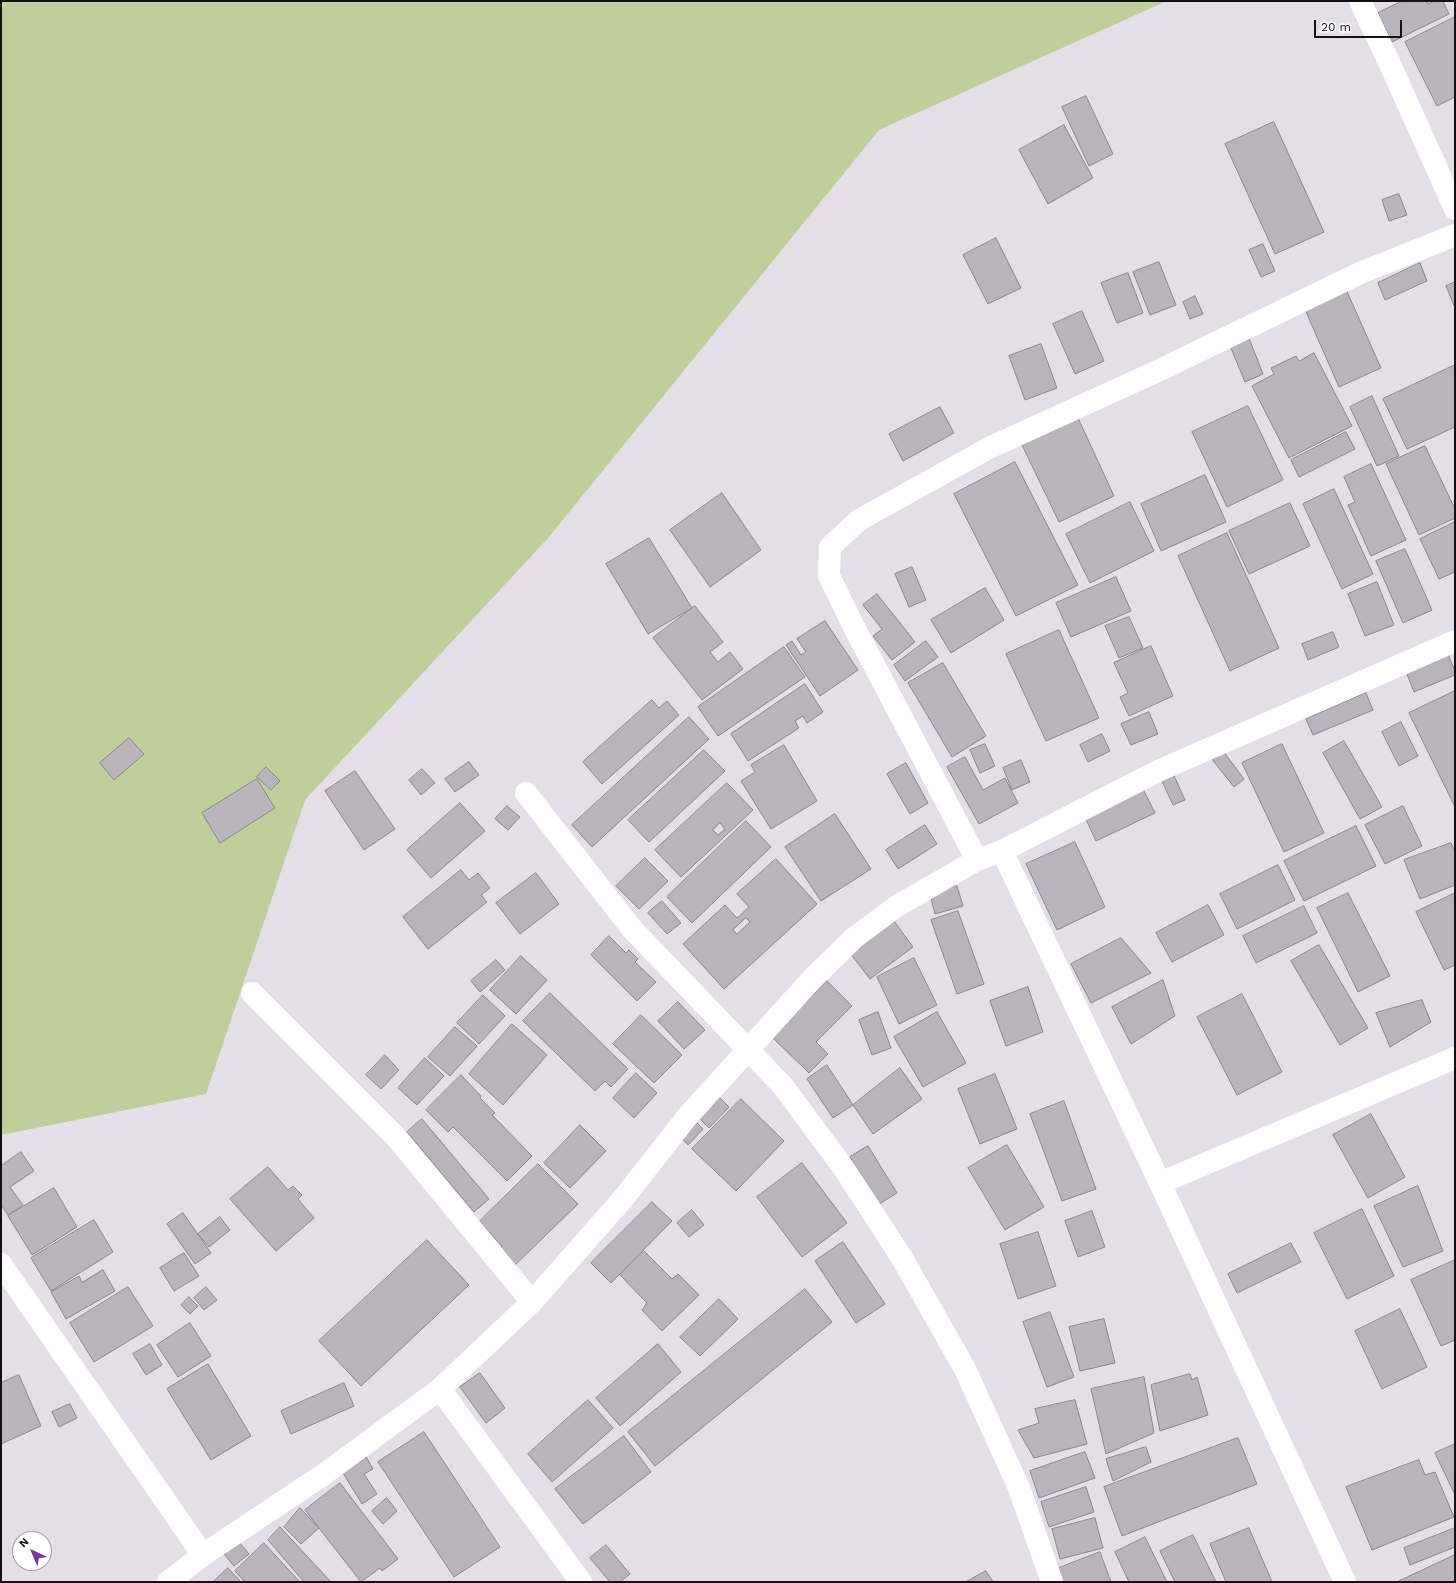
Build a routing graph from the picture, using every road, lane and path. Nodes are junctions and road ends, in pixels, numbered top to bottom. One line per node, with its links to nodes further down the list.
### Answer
1 (1360, 1): 2 (street)
2 (1455, 209)
3 (1455, 235): 7 (street)
4 (1455, 641): 6 (street)
5 (526, 793): 9 (street)
6 (1002, 851): 7 (street); 11 (street)
7 (977, 860): 9 (street)
8 (252, 993): 13 (street)
9 (748, 1050): 13 (street); 18 (street)
10 (1455, 1058): 11 (street)
11 (1160, 1183): 19 (street)
12 (1, 1264): 15 (street)
13 (532, 1302): 14 (street)
14 (440, 1389): 15 (street); 17 (street)
15 (203, 1555): 16 (street)
16 (168, 1582)
17 (581, 1582)
18 (1052, 1582)
19 (1345, 1582)

